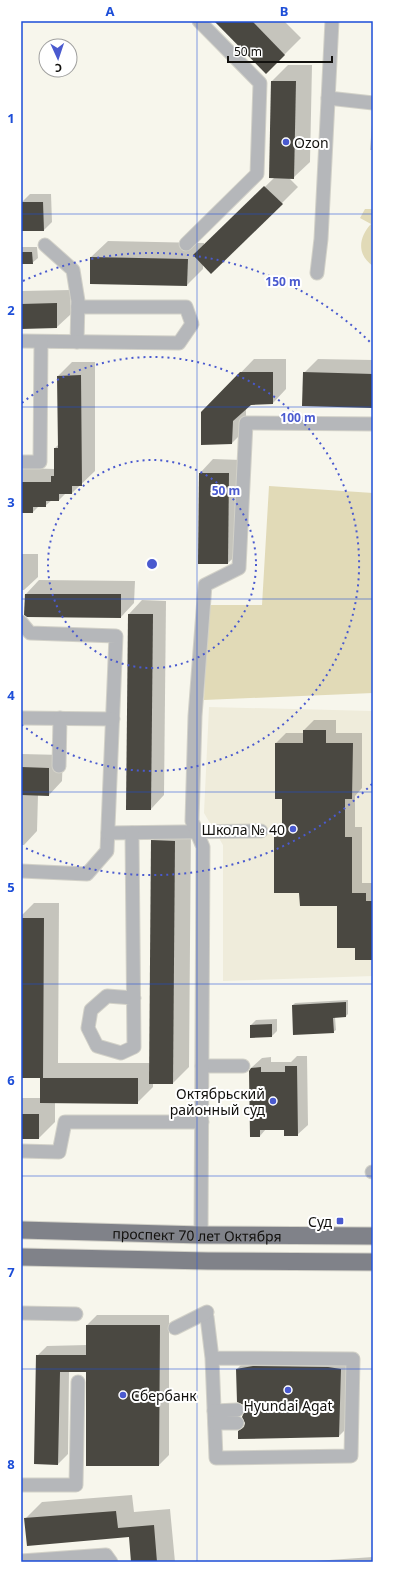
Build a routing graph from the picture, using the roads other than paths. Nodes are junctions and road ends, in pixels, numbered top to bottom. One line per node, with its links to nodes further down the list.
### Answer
1 (199, 21): 5 (street)
2 (332, 21): 3 (street)
3 (328, 98): 4 (street); 7 (street)
4 (373, 103)
5 (186, 244)
6 (45, 245): 8 (street)
7 (317, 273)
8 (78, 308): 11 (street); 11 (street)
9 (21, 341): 10 (street)
10 (41, 342): 11 (street); 13 (street)
11 (77, 342)
12 (373, 424): 20 (street)
13 (21, 462)
14 (21, 622): 17 (street)
15 (21, 718): 16 (street)
16 (60, 718): 17 (street); 18 (street)
17 (112, 719): 21 (street)
18 (59, 766)
19 (261, 831): 20 (street)
20 (198, 832): 22 (street); 25 (street)
21 (108, 833): 22 (street); 23 (street)
22 (132, 833): 24 (street)
23 (21, 872)
24 (134, 998): 24 (street)
25 (202, 1066): 26 (street); 27 (street)
26 (243, 1066)
27 (202, 1122): 28 (street); 30 (street)
28 (21, 1151)
29 (21, 1230): 30 (main road, проспект 70 лет Октября)
30 (201, 1235): 31 (main road, проспект 70 лет Октября); 33 (main road)
31 (373, 1236)
32 (21, 1257): 33 (main road, проспект 70 лет Октября)
33 (208, 1261): 34 (main road, проспект 70 лет Октября)
34 (373, 1262)
35 (21, 1313): 36 (street)
36 (76, 1314)
37 (175, 1328): 38 (street)
38 (212, 1358): 40 (street); 40 (street)
39 (78, 1382): 42 (street)
40 (214, 1417): 41 (street)
41 (237, 1417)
42 (21, 1484)
43 (21, 1561): 44 (street)
44 (111, 1562)

